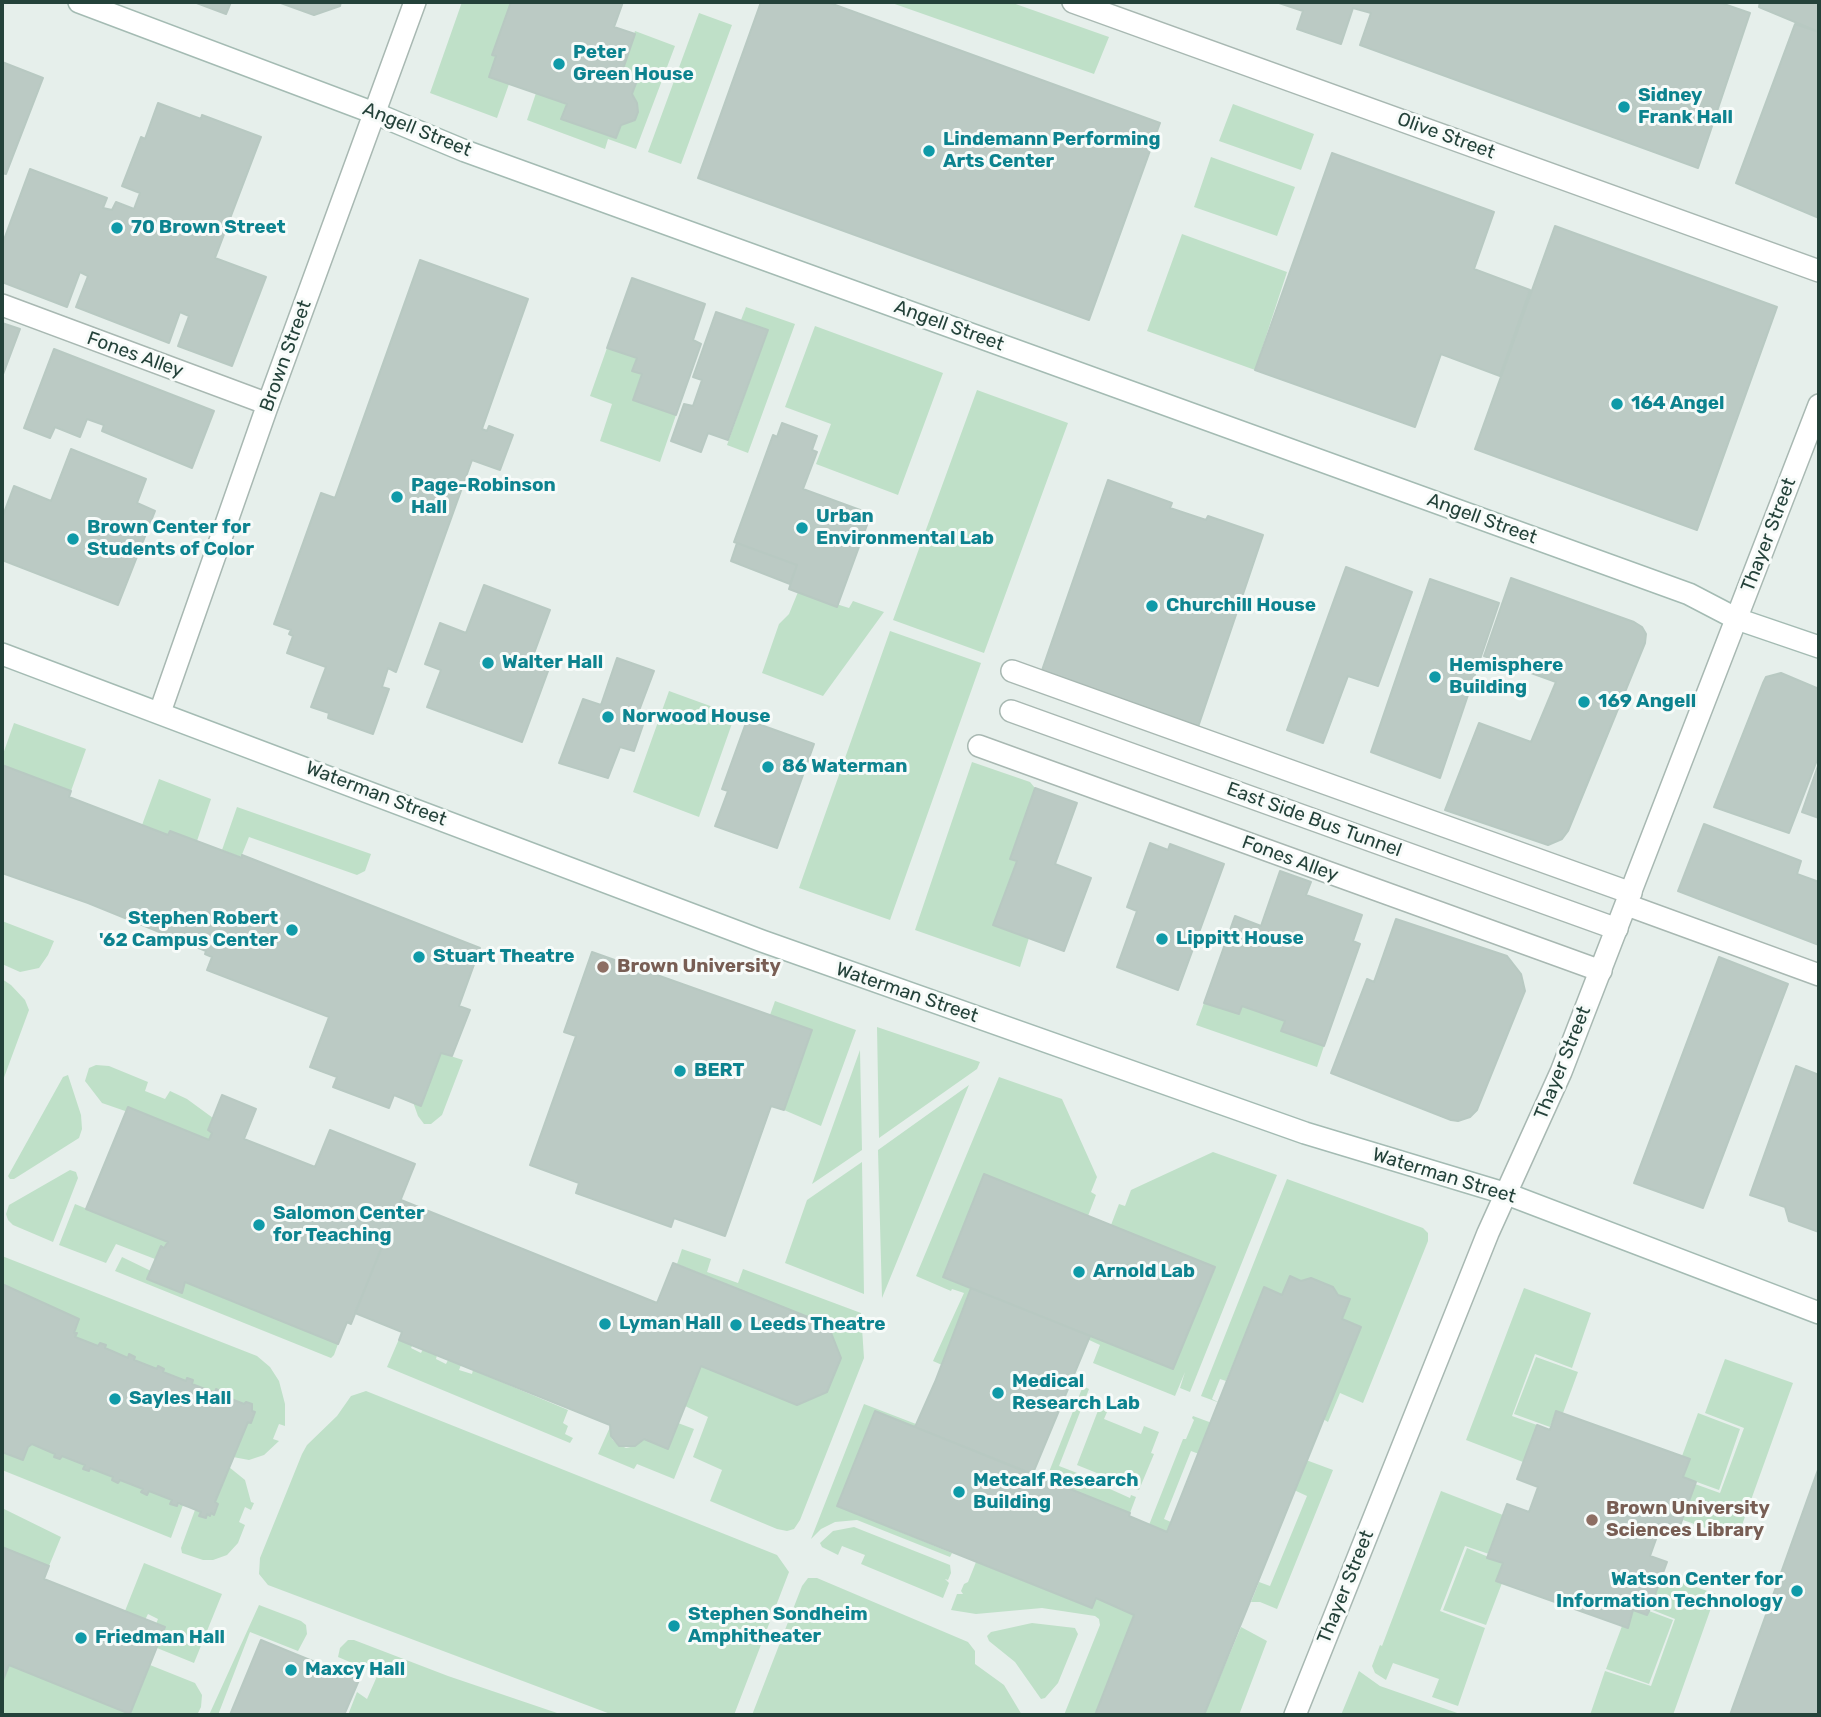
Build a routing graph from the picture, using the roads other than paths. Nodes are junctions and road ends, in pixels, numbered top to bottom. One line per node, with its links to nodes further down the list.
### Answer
1 (79, 2): 4 (main road, Angell Street)
2 (415, 2): 4 (main road, Brown Street)
3 (1073, 2): 5 (main road, Olive Street)
4 (374, 113): 7 (main road, Brown Street); 9 (main road, Angell Street)
5 (1819, 271)
6 (2, 305): 7 (main road, Fones Alley)
7 (268, 404): 14 (main road, Brown Street)
8 (1819, 405): 9 (main road, Thayer Street)
9 (1737, 619): 10 (main road, Angell Street); 16 (main road, Thayer Street)
10 (1819, 647)
11 (2, 654): 14 (main road, Waterman Street)
12 (1012, 671): 16 (main road)
13 (1011, 711): 17 (main road, East Side Bus Tunnel)
14 (160, 712): 20 (main road, Waterman Street)
15 (979, 746): 18 (main road, Fones Alley)
16 (1629, 899): 17 (main road, Thayer Street); 19 (main road)
17 (1617, 929): 18 (main road, Thayer Street)
18 (1601, 971): 20 (main road, Thayer Street)
19 (1819, 975)
20 (1507, 1194): 21 (main road, Waterman Street); 22 (main road, Thayer Street)
21 (1819, 1313)
22 (1295, 1715)

